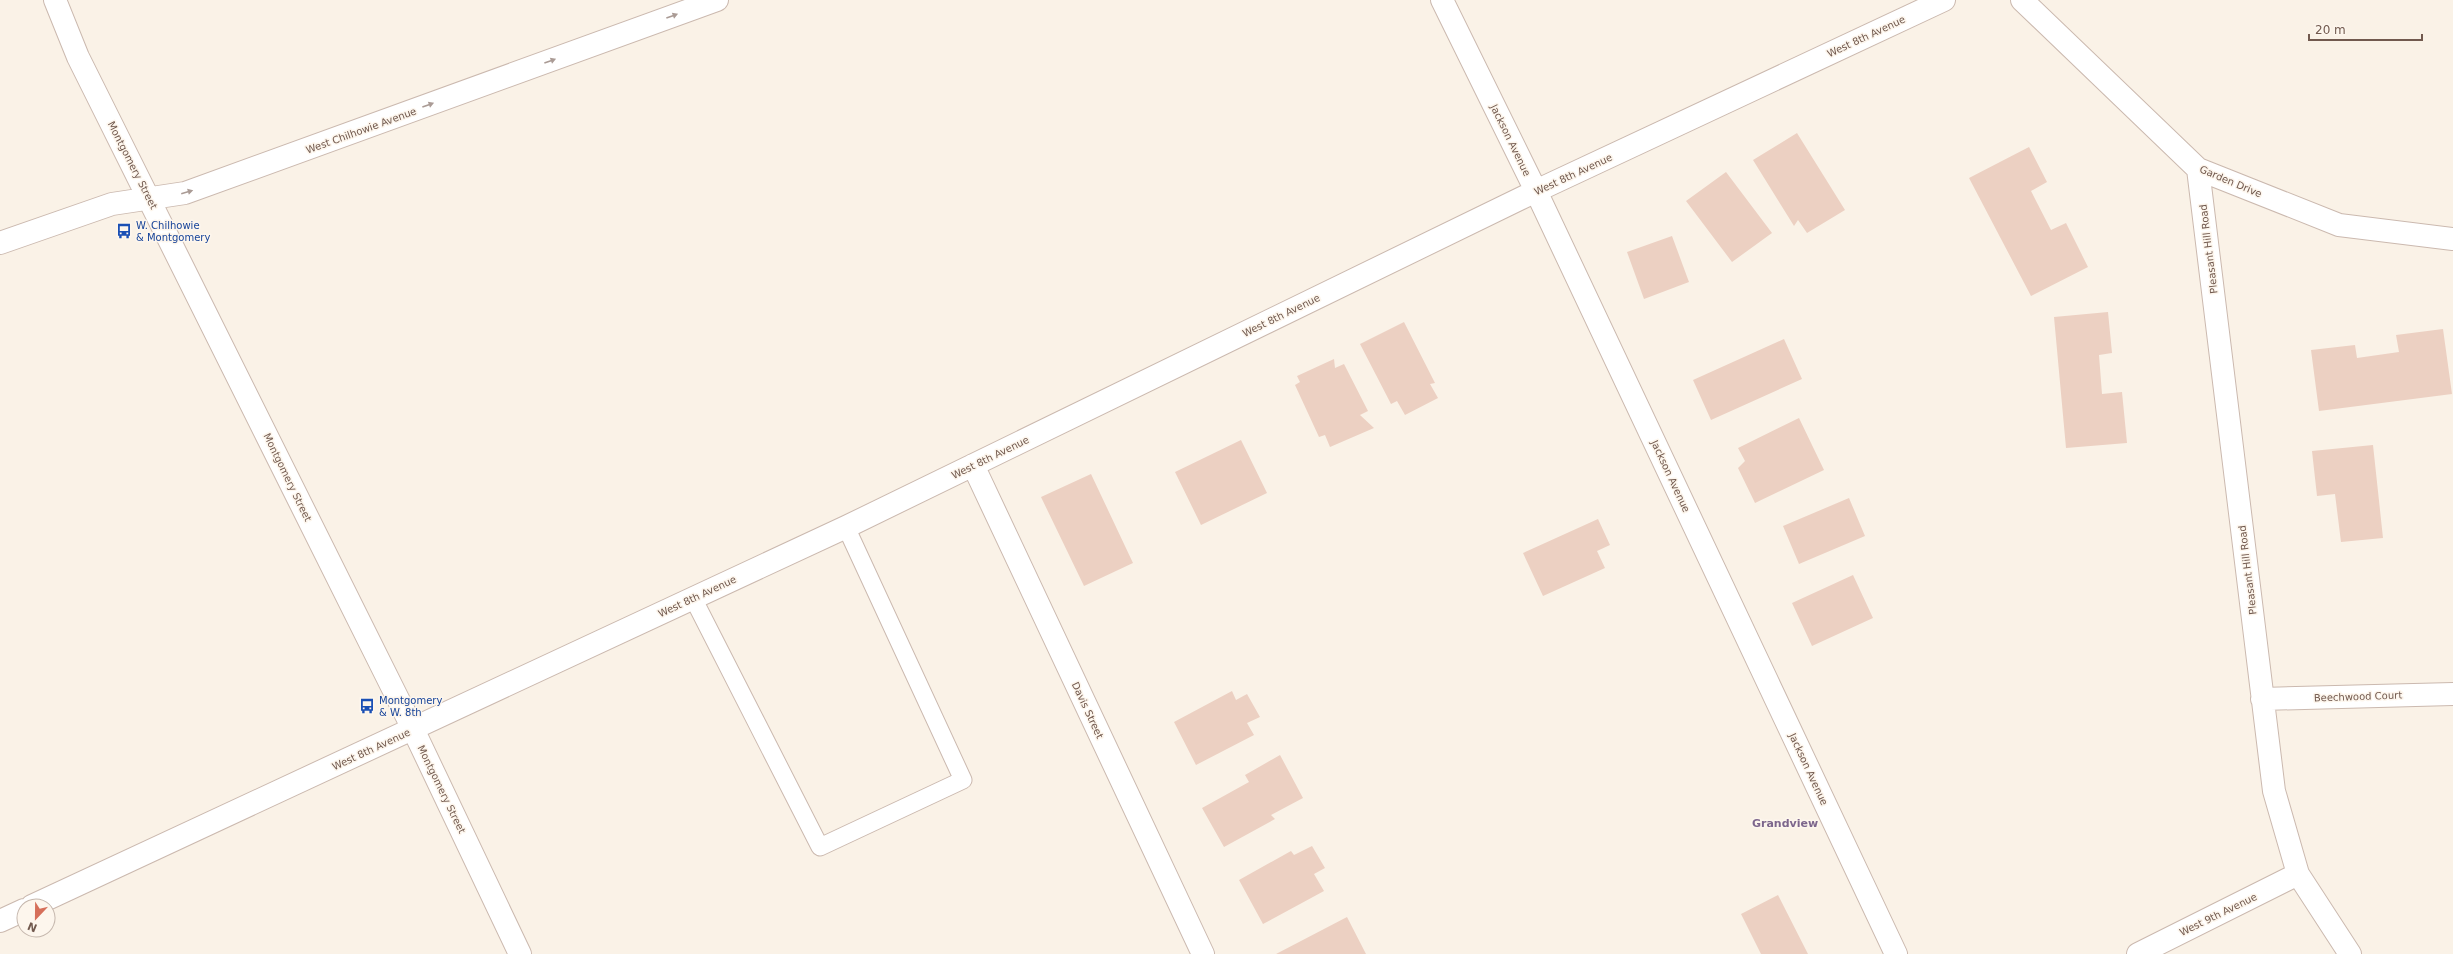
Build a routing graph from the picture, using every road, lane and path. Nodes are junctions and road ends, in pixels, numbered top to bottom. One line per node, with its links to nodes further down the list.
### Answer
1 (55, 0): 8 (street, Montgomery Street)
2 (717, 0): 8 (street, West Chilhowie Avenue, one-way to 2)
3 (1442, 0): 7 (street, Jackson Avenue)
4 (1944, 0): 7 (street, West 8th Avenue)
5 (2022, 0): 6 (street, Garden Drive)
6 (2198, 169): 9 (street, Garden Drive); 15 (street, Pleasant Hill Road)
7 (1536, 191): 11 (street, West 8th Avenue); 23 (street, Jackson Avenue)
8 (149, 198): 10 (street, West Chilhowie Avenue); 16 (street, Montgomery Street)
9 (2453, 239)
10 (0, 243)
11 (972, 465): 12 (street, West 8th Avenue); 22 (street, Davis Street)
12 (846, 526): 13 (street, West 8th Avenue); 13 (lane)
13 (693, 598): 16 (street, West 8th Avenue)
14 (2453, 694): 15 (street, Beechwood Court)
15 (2262, 699): 17 (street, Pleasant Hill Road)
16 (413, 729): 18 (street, West 8th Avenue); 21 (street, Montgomery Street)
17 (2298, 874): 24 (street, West 9th Avenue); 25 (street, Pleasant Hill Road)
18 (49, 898)
19 (16, 914): 20 (street)
20 (0, 921)
21 (520, 954)
22 (1203, 954)
23 (1896, 954)
24 (2138, 954)
25 (2350, 954)

